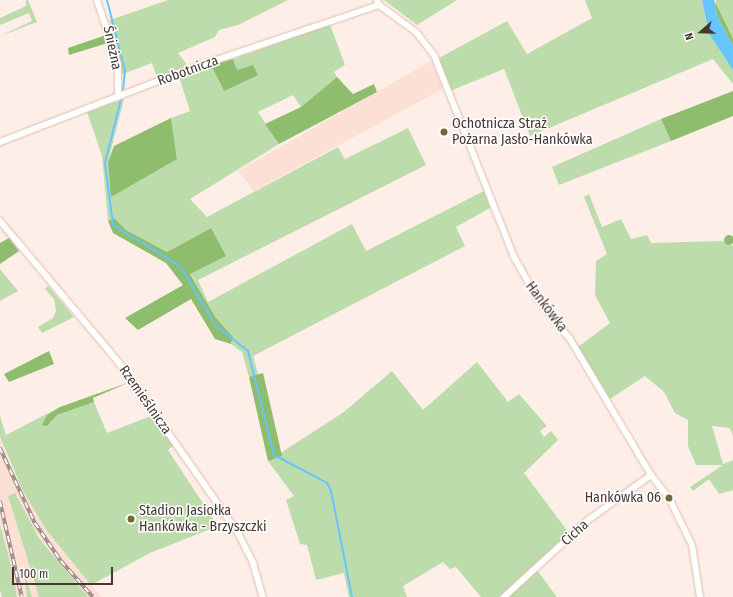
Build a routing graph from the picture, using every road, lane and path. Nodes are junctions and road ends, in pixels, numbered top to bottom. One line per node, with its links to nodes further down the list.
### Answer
1 (97, 0): 3 (street, Śnieżna)
2 (378, 3): 3 (street, Robotnicza); 6 (street, Hankówka)
3 (118, 97): 4 (street, Robotnicza)
4 (0, 142)
5 (0, 221): 7 (street, Rzemieślnicza)
6 (651, 474): 8 (street, Cicha); 9 (street, Hankówka)
7 (263, 597)
8 (504, 597)
9 (700, 597)

